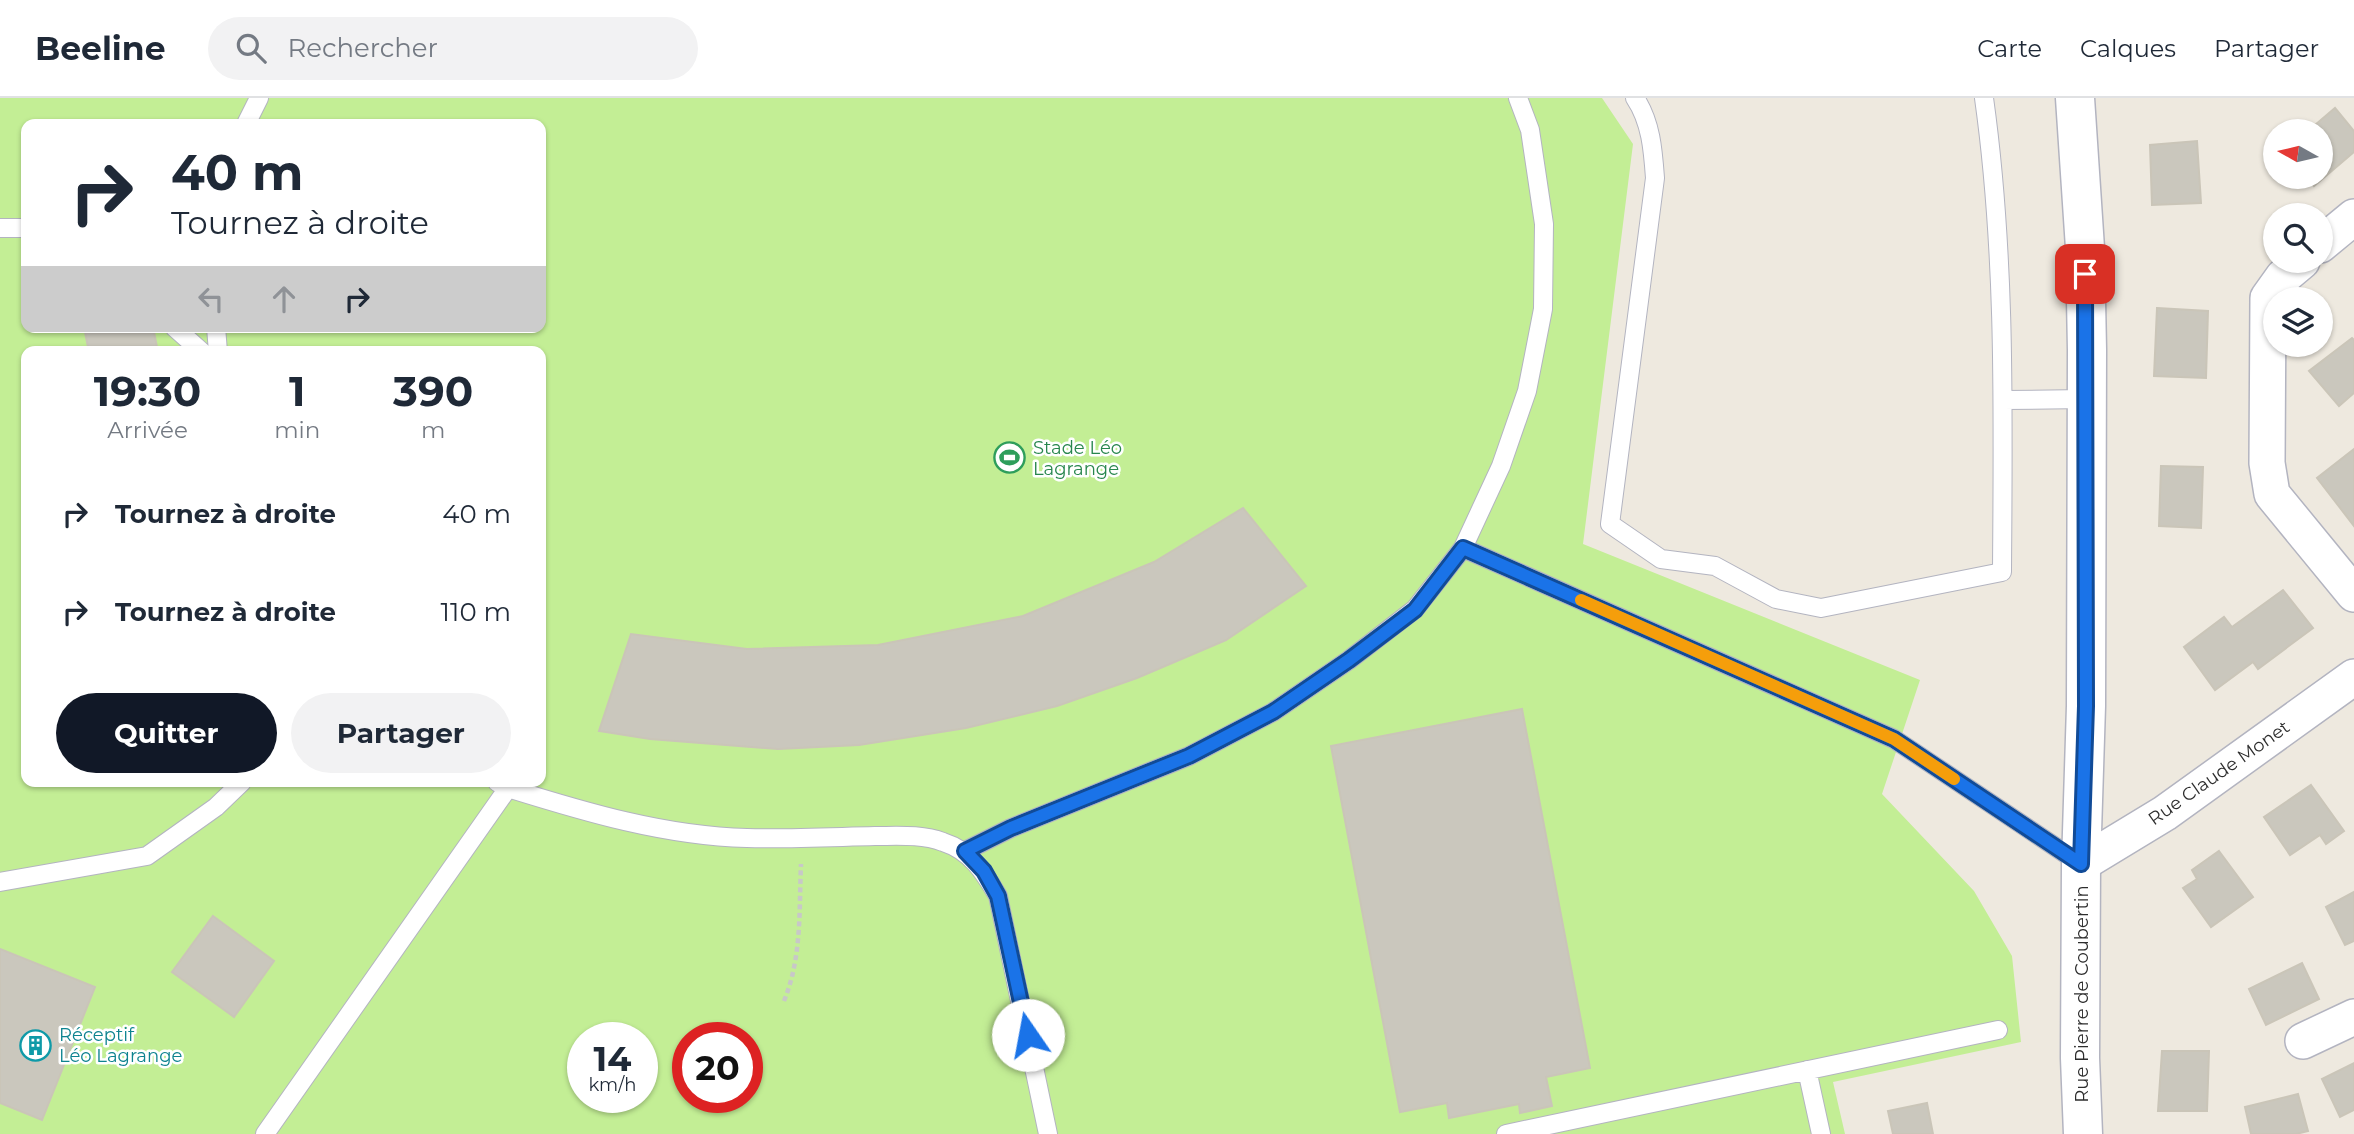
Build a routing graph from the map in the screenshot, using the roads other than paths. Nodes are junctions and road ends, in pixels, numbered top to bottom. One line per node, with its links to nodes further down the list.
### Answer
1 (259, 98): 6 (lane)
2 (1518, 98): 16 (lane)
3 (1635, 98): 15 (lane)
4 (1984, 98): 15 (lane)
5 (2075, 98): 14 (main road, Rue Pierre de Coubertin)
6 (248, 119)
7 (2354, 217): 10 (street)
8 (0, 228): 9 (lane)
9 (21, 228)
10 (2333, 234)
11 (2288, 273): 17 (street)
12 (181, 333): 13 (lane)
13 (195, 346)
14 (2086, 399): 15 (lane); 23 (main road, Rue Pierre de Coubertin)
15 (2003, 400)
16 (1463, 548): 22 (lane); 23 (lane)
17 (2354, 594)
18 (2354, 677): 23 (street, Rue Claude Monet)
19 (237, 787): 24 (lane)
20 (501, 787): 29 (lane)
21 (508, 787): 22 (lane)
22 (965, 851): 30 (lane)
23 (2081, 864): 33 (main road, Rue Pierre de Coubertin)
24 (1, 883)
25 (2354, 1017): 27 (street)
26 (1998, 1030): 28 (lane)
27 (2303, 1041)
28 (1807, 1070): 31 (lane); 32 (lane)
29 (265, 1134)
30 (1048, 1134)
31 (1506, 1134)
32 (1821, 1134)
33 (2083, 1134)

